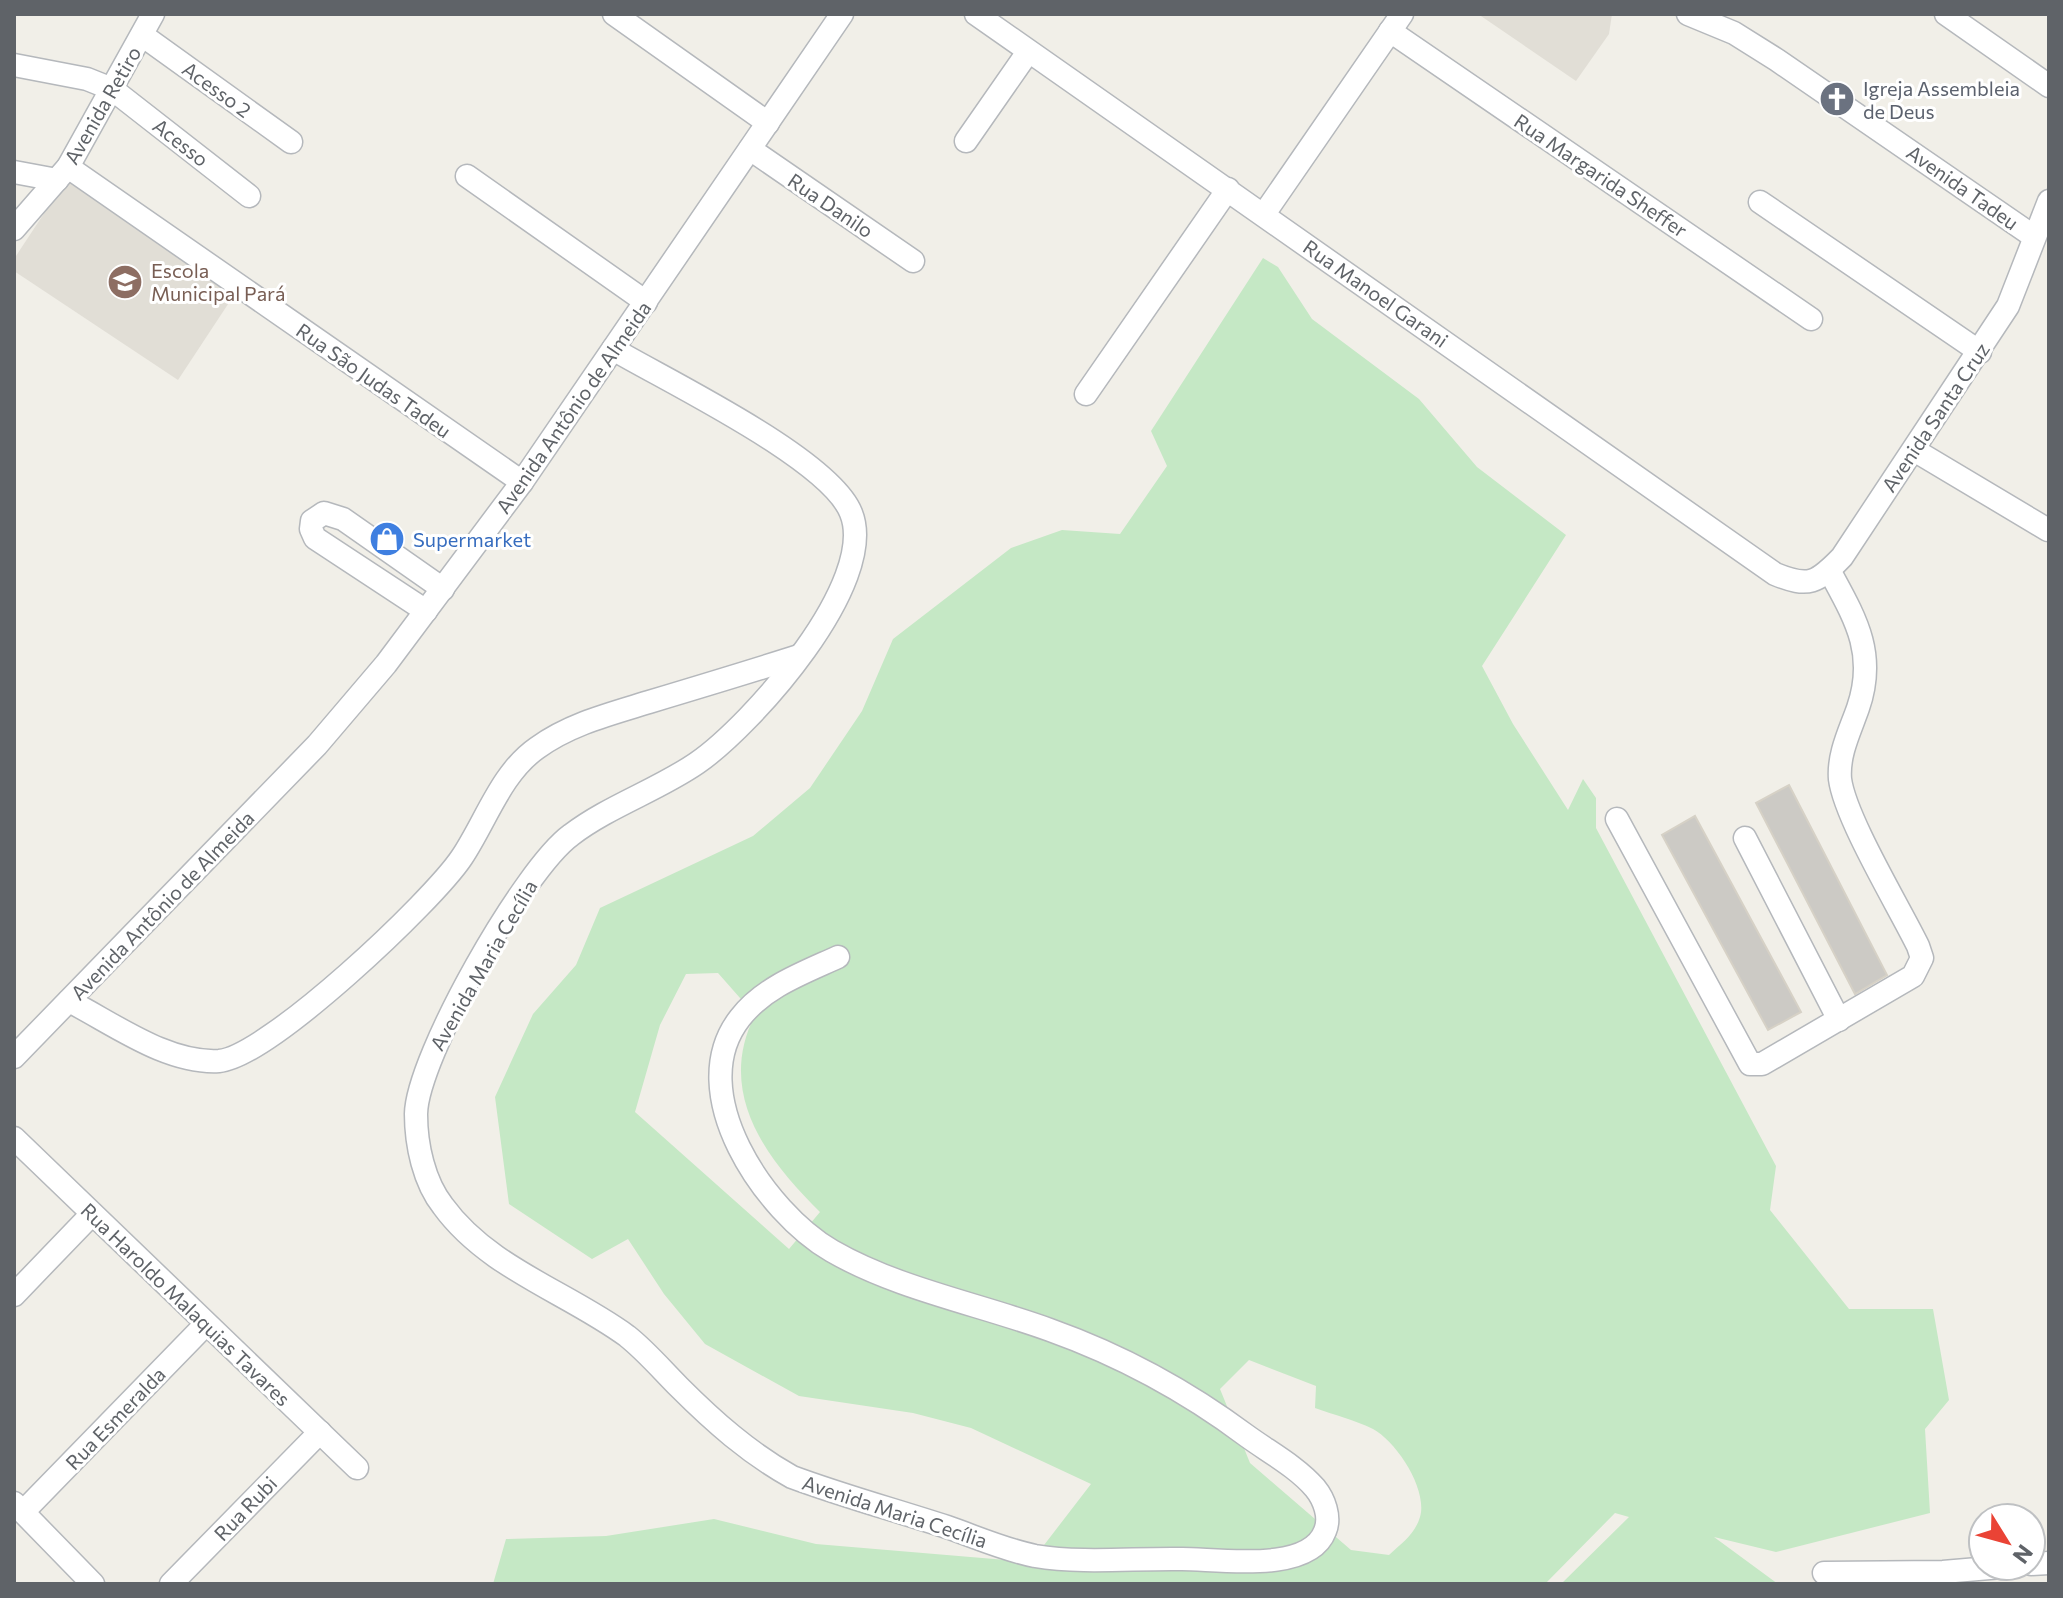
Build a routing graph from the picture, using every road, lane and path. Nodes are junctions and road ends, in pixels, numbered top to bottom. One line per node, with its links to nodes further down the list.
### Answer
1 (153, 14): 8 (street, Avenida Retiro)
2 (614, 14): 13 (street)
3 (842, 14): 13 (street, Avenida Antônio de Almeida)
4 (976, 14): 9 (street, Rua Manoel Garani)
5 (1688, 14): 26 (street, Avenida Tadeu)
6 (1946, 14): 11 (street)
7 (1396, 22): 24 (street); 29 (street, Rua Margarida Sheffer)
8 (142, 35): 12 (street, Avenida Retiro); 15 (street, Acesso 2)
9 (1028, 52): 14 (street); 20 (street, Rua Manoel Garani)
10 (14, 65): 12 (street, Acesso)
11 (2049, 86)
12 (112, 89): 18 (street, Avenida Retiro); 21 (street, Acesso)
13 (768, 123): 16 (street, Avenida Antônio de Almeida)
14 (966, 141)
15 (291, 142)
16 (750, 149): 27 (street, Rua Danilo); 28 (street, Avenida Antônio de Almeida)
17 (14, 172): 18 (street)
18 (62, 174): 25 (street, Avenida Retiro); 34 (street, Rua São Judas Tadeu)
19 (467, 176): 28 (street)
20 (1228, 189): 24 (street, Rua Manoel Garani); 32 (street)
21 (249, 196)
22 (2049, 201): 26 (street, Avenida Santa Cruz)
23 (1760, 202): 31 (street)
24 (1264, 214): 36 (street, Rua Manoel Garani)
25 (14, 229)
26 (2033, 236): 31 (street, Avenida Santa Cruz)
27 (913, 261)
28 (646, 302): 30 (street, Avenida Antônio de Almeida)
29 (1811, 319)
30 (613, 349): 34 (street, Avenida Antônio de Almeida); 39 (street, Avenida Maria Cecília)
31 (1980, 352): 33 (street, Avenida Santa Cruz)
32 (1086, 394)
33 (1914, 450): 35 (street); 36 (street, Avenida Santa Cruz)
34 (522, 482): 37 (street, Avenida Antônio de Almeida)
35 (2048, 530)
36 (1829, 570): 44 (street)
37 (443, 589): 38 (street, Avenida Antônio de Almeida); 38 (street)
38 (426, 611): 43 (street, Avenida Antônio de Almeida)
39 (799, 656): 42 (street, Avenida Maria Cecília); 43 (street)
40 (1617, 819): 44 (street)
41 (1745, 838): 44 (street)
42 (838, 957)
43 (69, 1001): 45 (street, Avenida Antônio de Almeida)
44 (1839, 1020)
45 (14, 1057)
46 (14, 1138): 47 (street, Rua Haroldo Malaquias Tavares)
47 (92, 1214): 48 (street); 49 (street, Rua Haroldo Malaquias Tavares)
48 (14, 1295)
49 (206, 1324): 50 (street, Rua Haroldo Malaquias Tavares); 52 (street, Rua Esmeralda)
50 (320, 1432): 51 (street, Rua Haroldo Malaquias Tavares); 57 (street, Rua Rubi)
51 (357, 1468)
52 (18, 1508): 56 (street)
53 (1967, 1570): 55 (street)
54 (1824, 1573): 55 (street)
55 (1867, 1579)
56 (93, 1584)
57 (171, 1584)

